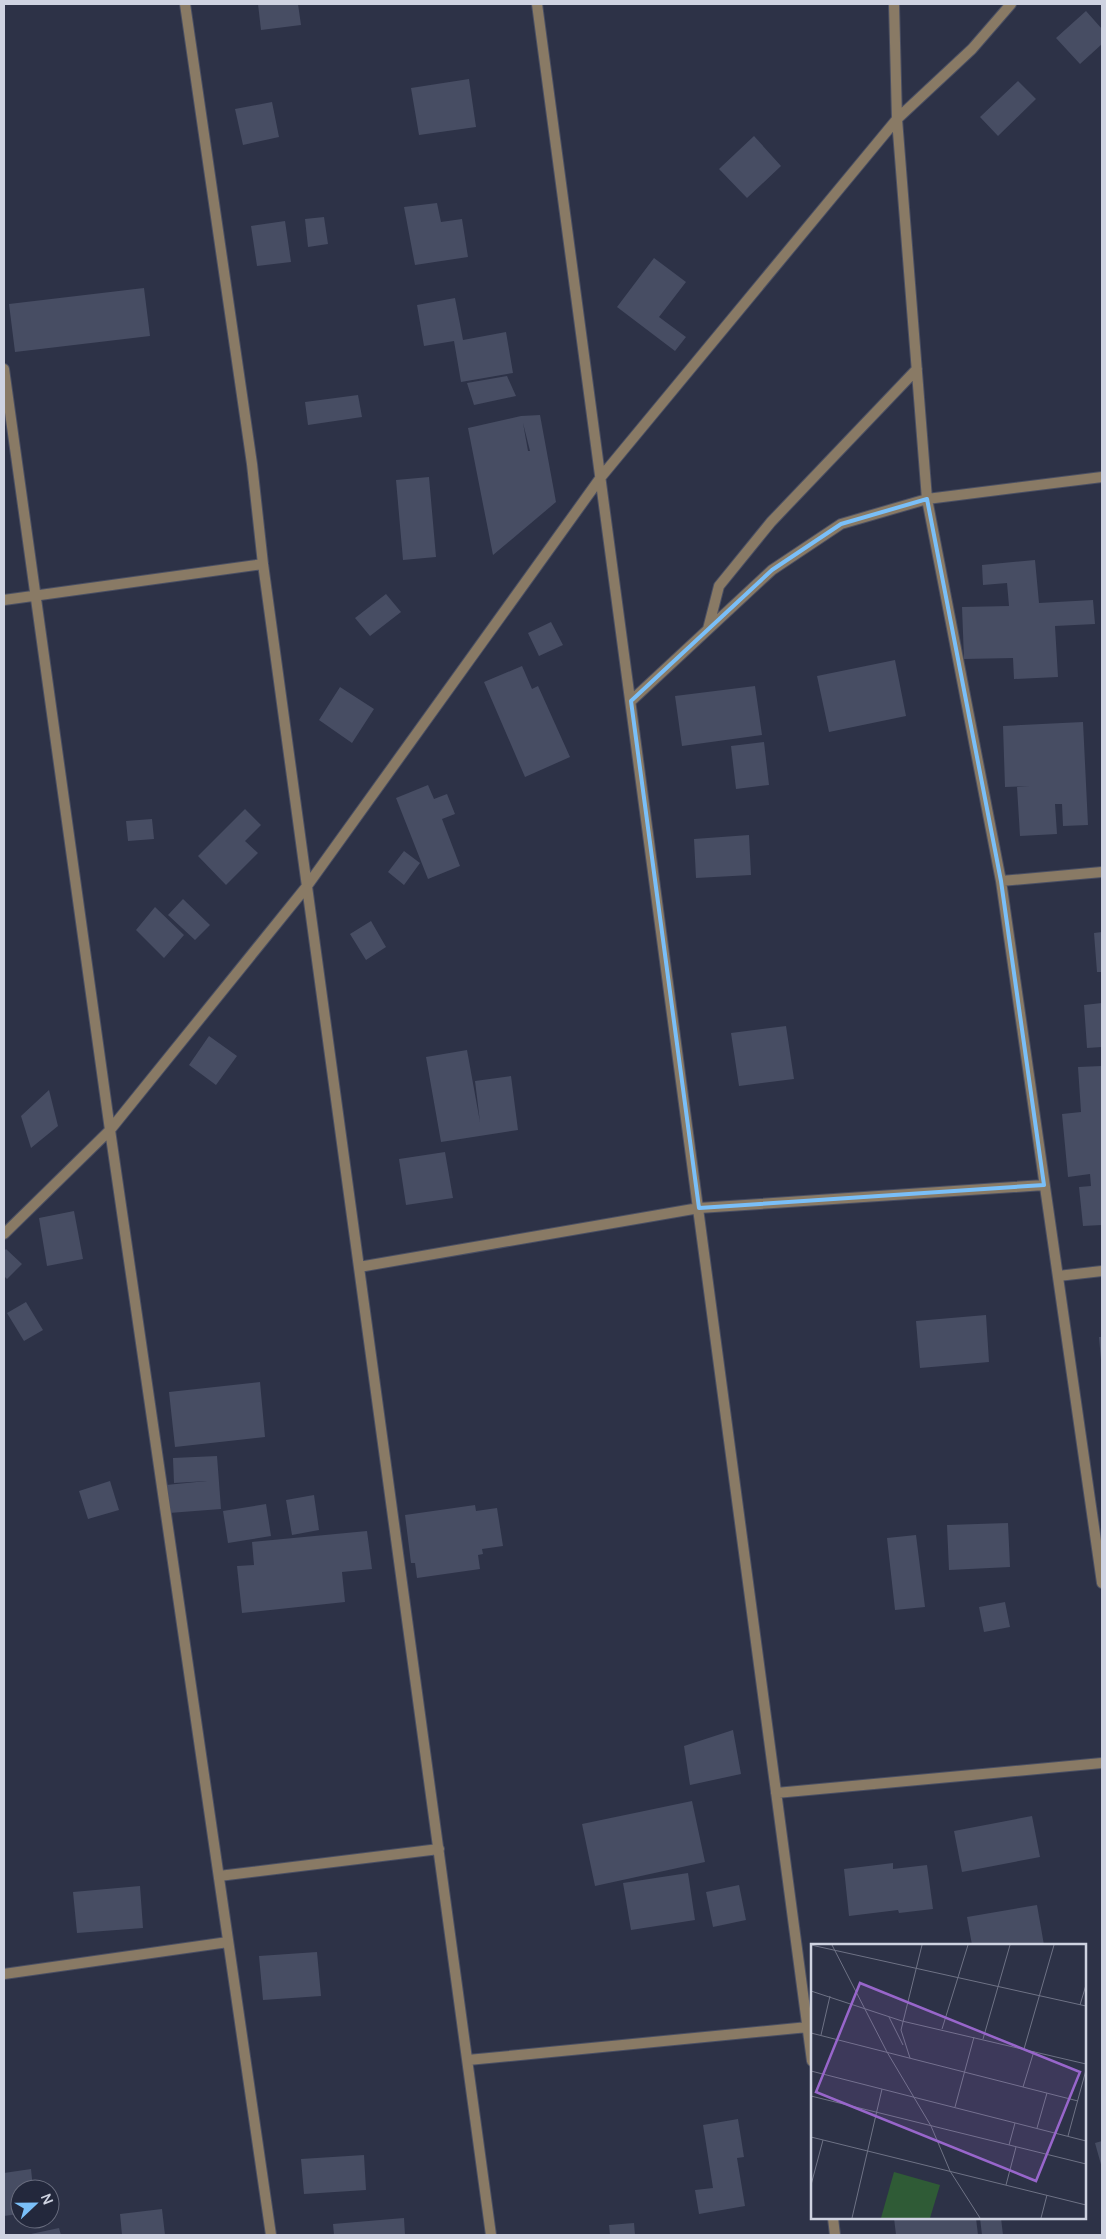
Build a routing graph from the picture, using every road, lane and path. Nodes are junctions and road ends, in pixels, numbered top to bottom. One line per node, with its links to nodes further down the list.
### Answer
1 (185, 4): 11 (street)
2 (537, 4): 8 (street)
3 (894, 4): 5 (street)
4 (1011, 4): 5 (street)
5 (897, 119): 7 (street); 8 (street)
6 (4, 369): 12 (street)
7 (917, 370): 10 (street); 14 (street)
8 (601, 477): 15 (street); 18 (street)
9 (1102, 477): 10 (street)
10 (927, 499): 14 (street); 17 (street)
11 (263, 564): 12 (street); 18 (street)
12 (36, 596): 13 (street); 19 (street)
13 (4, 600)
14 (708, 629): 15 (street)
15 (631, 701): 21 (street)
16 (1102, 872): 17 (street)
17 (1001, 881): 20 (street)
18 (307, 886): 19 (street); 23 (street)
19 (110, 1130): 22 (street); 30 (street)
20 (1044, 1185): 21 (street); 25 (street)
21 (699, 1208): 23 (street); 28 (street)
22 (4, 1234)
23 (359, 1267): 29 (street)
24 (1102, 1271): 25 (street)
25 (1058, 1276): 26 (street)
26 (1102, 1582)
27 (1102, 1762): 28 (street)
28 (776, 1794): 33 (street)
29 (439, 1849): 30 (street); 35 (street)
30 (219, 1876): 31 (street)
31 (228, 1942): 32 (street); 37 (street)
32 (4, 1974)
33 (808, 2027): 34 (street); 35 (street)
34 (811, 2053)
35 (468, 2060): 38 (street)
36 (833, 2219): 39 (street)
37 (271, 2235)
38 (492, 2235)
39 (835, 2235)

